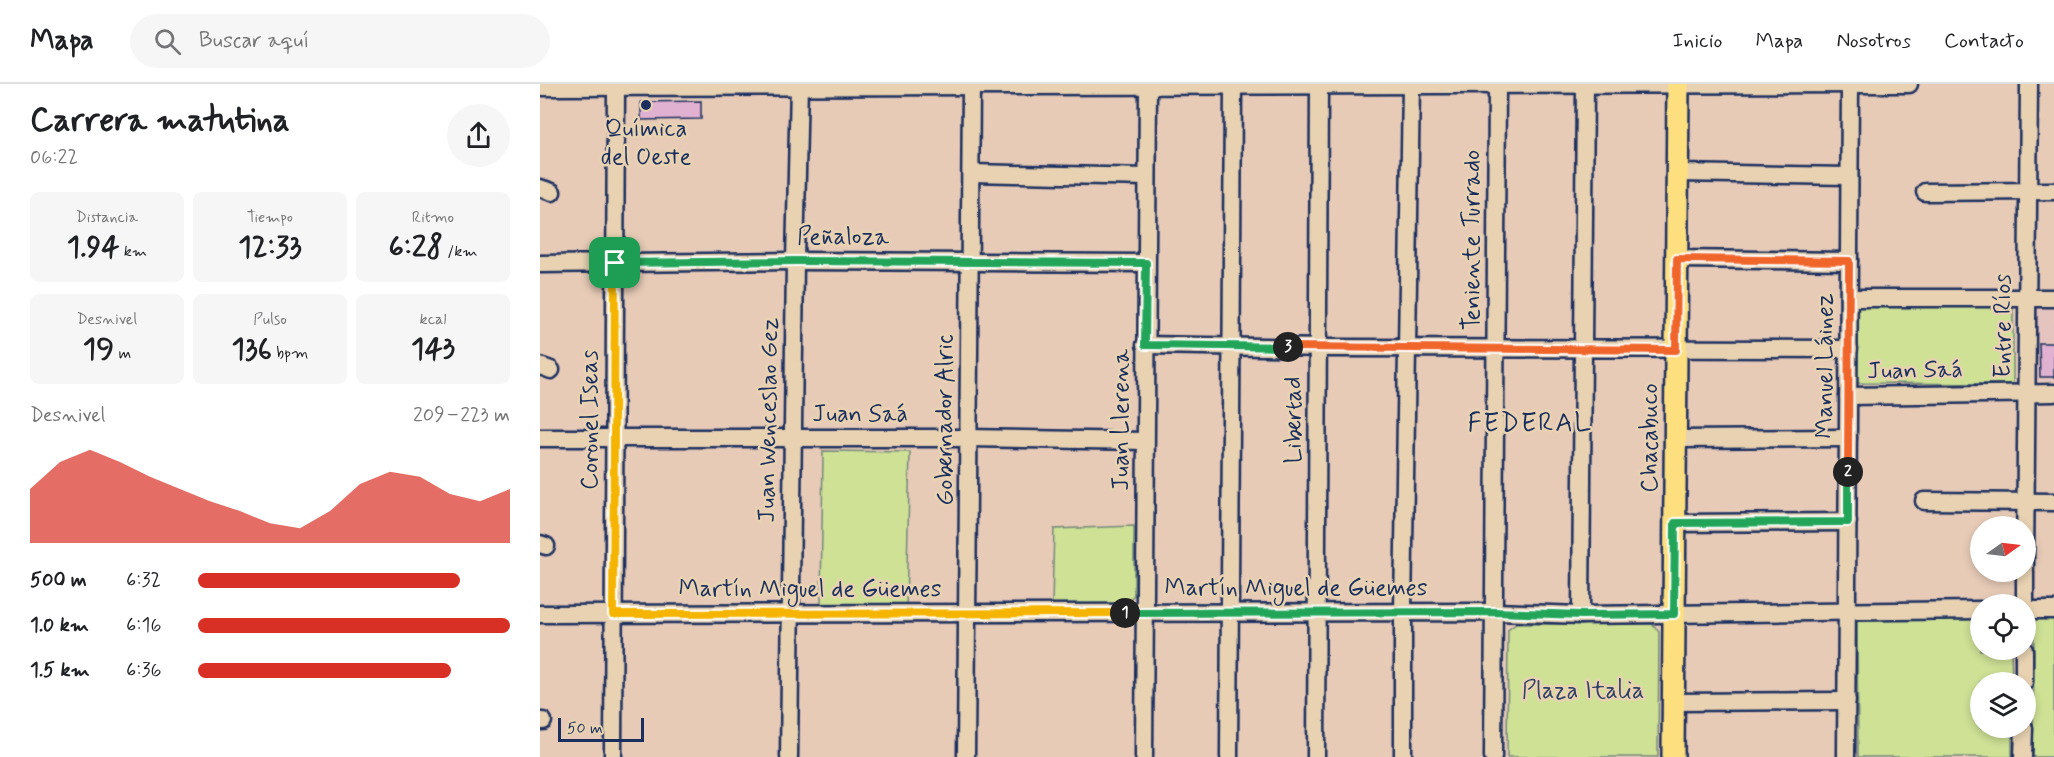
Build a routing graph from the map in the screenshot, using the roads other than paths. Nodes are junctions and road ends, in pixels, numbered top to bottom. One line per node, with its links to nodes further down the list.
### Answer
1 (1850, 84): 2 (street); 13 (street); 17 (street, Manuel Láinez)
2 (1909, 84)
3 (2030, 84): 19 (street, Entre Ríos)
4 (616, 85): 5 (street); 14 (street); 26 (street, Coronel Iseas)
5 (799, 85): 6 (street); 23 (street, Juan Wenceslao Gez)
6 (971, 85): 7 (street); 15 (street, Gobernador Alric)
7 (1148, 85): 8 (street); 18 (street, Juan Llerena)
8 (1233, 85): 9 (street); 33 (street)
9 (1319, 85): 10 (street); 34 (street, Libertad)
10 (1411, 85): 11 (street); 35 (street)
11 (1497, 85): 12 (street); 36 (street, Teniente Turrado)
12 (1585, 85): 13 (street); 37 (street)
13 (1678, 85): 16 (main road, Chacabuco)
14 (540, 87)
15 (971, 173): 18 (street); 25 (street, Gobernador Alric)
16 (1678, 173): 17 (street); 22 (main road, Chacabuco)
17 (1849, 176): 24 (street, Manuel Láinez)
18 (1147, 177): 27 (street, Juan Llerena)
19 (2028, 191): 20 (street); 21 (street); 30 (street, Entre Ríos)
20 (2054, 191)
21 (1925, 192)
22 (1677, 259): 24 (street); 39 (main road, Chacabuco)
23 (795, 261): 25 (street, Peñaloza); 26 (street, Peñaloza); 45 (street, Juan Wenceslao Gez)
24 (1849, 261): 29 (street, Manuel Láinez)
25 (970, 262): 27 (street, Peñaloza); 46 (street, Gobernador Alric)
26 (615, 263): 28 (street, Peñaloza); 44 (street, Coronel Iseas)
27 (1146, 263): 32 (street, Juan Llerena)
28 (540, 264)
29 (1849, 298): 30 (street); 38 (street, Manuel Láinez)
30 (2027, 298): 31 (street); 40 (street, Entre Ríos)
31 (2054, 298)
32 (1145, 345): 33 (street); 49 (street, Juan Llerena)
33 (1232, 346): 34 (street); 59 (street)
34 (1318, 348): 35 (street); 60 (street, Libertad)
35 (1407, 348): 36 (street); 61 (street)
36 (1496, 348): 37 (street); 62 (street, Teniente Turrado)
37 (1583, 349): 39 (street); 70 (street)
38 (1849, 349): 39 (street); 42 (street, Manuel Láinez)
39 (1676, 350): 48 (main road, Chacabuco)
40 (2026, 393): 41 (street, Juan Saá); 42 (street, Juan Saá); 51 (street, Entre Ríos)
41 (2054, 393)
42 (1848, 396): 47 (street, Manuel Láinez)
43 (540, 438): 44 (street, Juan Saá)
44 (614, 438): 45 (street, Juan Saá); 68 (street, Coronel Iseas)
45 (793, 438): 46 (street, Juan Saá); 64 (street, Juan Wenceslao Gez)
46 (968, 438): 49 (street, Juan Saá); 65 (street, Gobernador Alric)
47 (1848, 438): 48 (street); 54 (street, Manuel Láinez)
48 (1676, 439): 55 (main road, Chacabuco)
49 (1145, 441): 66 (street, Juan Llerena)
50 (1924, 501): 51 (street)
51 (2026, 502): 52 (street); 53 (street, Entre Ríos)
52 (2054, 502)
53 (2026, 516)
54 (1848, 522): 55 (street); 63 (street, Manuel Láinez)
55 (1675, 523): 69 (main road, Chacabuco)
56 (1970, 610): 63 (street, Martín Miguel de Güemes)
57 (2036, 610): 58 (street)
58 (2054, 610)
59 (1230, 612): 60 (street, Martín Miguel de Güemes); 66 (street, Martín Miguel de Güemes); 78 (street)
60 (1317, 612): 61 (street, Martín Miguel de Güemes); 79 (street, Libertad)
61 (1403, 612): 62 (street, Martín Miguel de Güemes); 80 (street)
62 (1494, 612): 70 (street, Martín Miguel de Güemes); 81 (street, Teniente Turrado)
63 (1848, 612): 69 (street, Martín Miguel de Güemes); 71 (street, Manuel Láinez)
64 (791, 613): 65 (street, Martín Miguel de Güemes); 68 (street, Martín Miguel de Güemes); 75 (street, Juan Wenceslao Gez)
65 (967, 613): 66 (street, Martín Miguel de Güemes); 76 (street, Gobernador Alric)
66 (1144, 613): 77 (street, Juan Llerena)
67 (540, 614): 68 (street, Martín Miguel de Güemes)
68 (613, 614): 74 (street, Coronel Iseas)
69 (1674, 614): 70 (street, Martín Miguel de Güemes); 72 (main road, Chacabuco)
70 (1581, 615)
71 (1847, 701): 72 (street); 83 (street, Manuel Láinez)
72 (1674, 702): 82 (main road, Chacabuco)
73 (2024, 738): 84 (street)
74 (613, 757)
75 (789, 757)
76 (966, 757)
77 (1144, 757)
78 (1229, 757)
79 (1316, 757)
80 (1403, 757)
81 (1493, 757)
82 (1673, 757)
83 (1846, 757)
84 (2023, 757)

